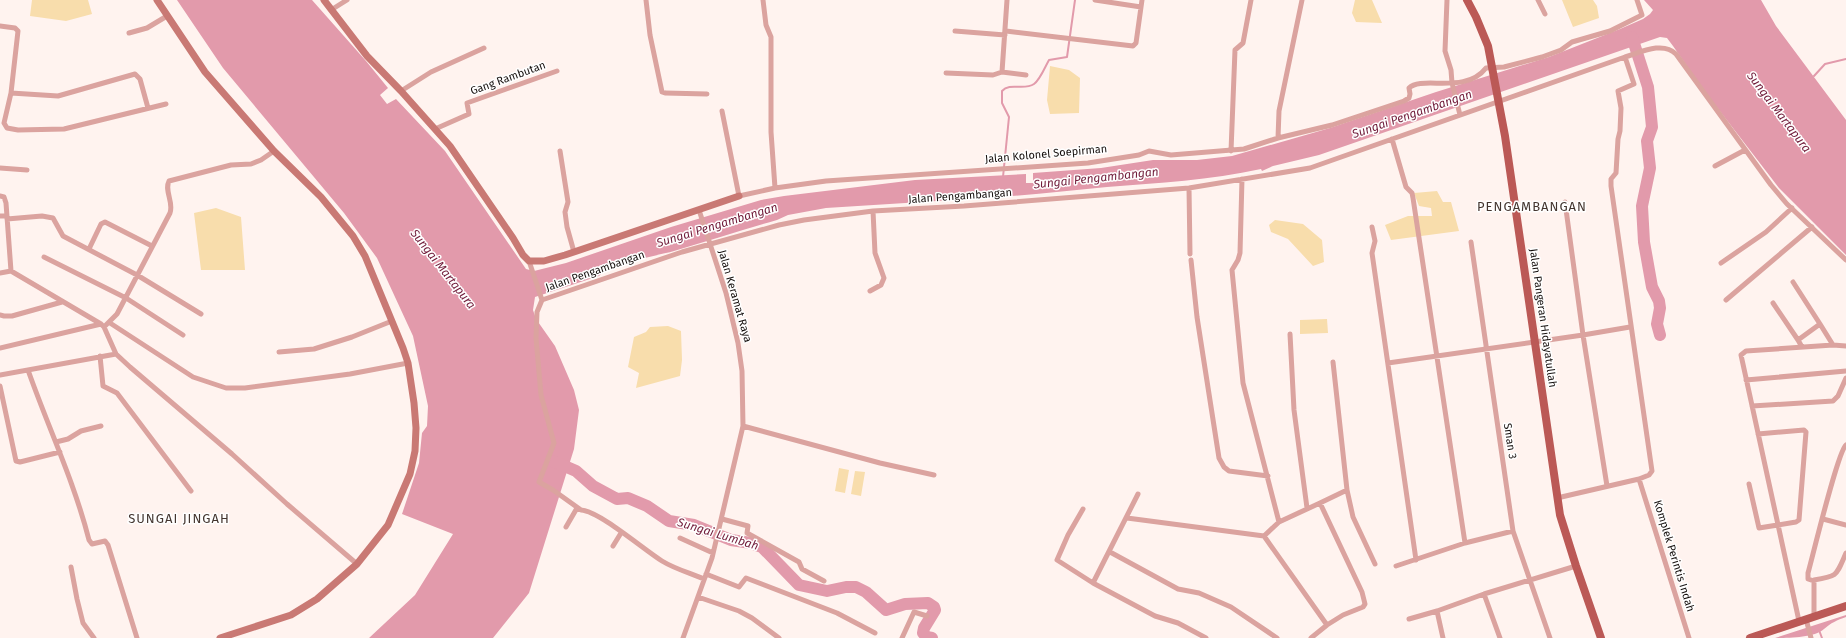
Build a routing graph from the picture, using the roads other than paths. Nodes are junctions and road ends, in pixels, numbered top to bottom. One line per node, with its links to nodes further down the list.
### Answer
1 (157, 0): 18 (street)
2 (324, 0): 16 (street)
3 (347, 0): 16 (street)
4 (646, 0): 33 (street)
5 (763, 0): 50 (street)
6 (1007, 0): 22 (street)
7 (1095, 0): 15 (street)
8 (1142, 0): 15 (street)
9 (1251, 0): 45 (street)
10 (1302, 0): 40 (street)
11 (1446, 0): 30 (street)
12 (1467, 0): 25 (main road, Jalan Pangeran Hidayatullah)
13 (1538, 0): 17 (street)
14 (1637, 0): 25 (street)
15 (1141, 7): 22 (street)
16 (331, 10): 31 (street)
17 (1545, 14)
18 (167, 16): 21 (street); 43 (street)
19 (0, 26): 32 (street)
20 (955, 31): 22 (street)
21 (129, 33)
22 (1006, 33): 27 (street)
23 (484, 48): 31 (street)
24 (1625, 57): 34 (street, Jalan Pengambangan); 42 (street, Jalan Pengambangan); 89 (street)
25 (1492, 70): 30 (street, Jalan Kolonel Soepirman); 34 (main road, Jalan Pangeran Hidayatullah)
26 (557, 71): 39 (street, Gang Rambutan)
27 (1002, 72): 28 (street); 29 (street)
28 (946, 73)
29 (1026, 75)
30 (1452, 85): 38 (street); 40 (street, Jalan Kolonel Soepirman)
31 (401, 91): 39 (street)
32 (11, 93): 36 (street); 36 (street)
33 (707, 94)
34 (1498, 99): 38 (street, Jalan Pengambangan); 94 (main road, Jalan Pangeran Hidayatullah)
35 (166, 104): 36 (street)
36 (148, 108)
37 (722, 111): 53 (street)
38 (1460, 115): 41 (street, Jalan Pengambangan)
39 (435, 129): 71 (street)
40 (1278, 138): 45 (street, Jalan Kolonel Soepirman)
41 (1392, 139): 49 (street, Jalan Pengambangan); 103 (street)
42 (1745, 150): 46 (street); 55 (street, Jalan Pengambangan)
43 (274, 151): 64 (street); 85 (street)
44 (560, 151): 66 (street)
45 (1231, 151): 50 (street, Jalan Kolonel Soepirman)
46 (1715, 166)
47 (0, 168): 48 (street)
48 (27, 170)
49 (1242, 179): 51 (street, Jalan Pengambangan); 121 (street)
50 (775, 188): 53 (street, Jalan Kolonel Soepirman)
51 (1188, 188): 56 (street, Jalan Pengambangan); 67 (street)
52 (0, 196): 59 (street)
53 (739, 196): 57 (street, Jalan Kolonel Soepirman)
54 (1565, 202): 91 (street)
55 (1792, 208): 61 (street, Jalan Pengambangan); 72 (street)
56 (873, 212): 63 (street, Jalan Pengambangan); 77 (street)
57 (700, 213): 63 (street, Jalan Keramat Raya); 66 (street, Jalan Kolonel Soepirman)
58 (0, 216): 59 (street)
59 (6, 218): 65 (street); 73 (street)
60 (1372, 227): 106 (street)
61 (1812, 227): 70 (street, Jalan Pengambangan); 80 (street)
62 (1471, 242): 99 (street, Sman 3)
63 (709, 243): 79 (street, Jalan Pengambangan); 115 (street, Jalan Keramat Raya)
64 (152, 246): 65 (street); 75 (street)
65 (88, 249): 75 (street)
66 (574, 252): 71 (street, Jalan Kolonel Soepirman)
67 (1190, 254)
68 (44, 257): 78 (street)
69 (1191, 260): 121 (street)
70 (1846, 260)
71 (529, 261): 79 (street)
72 (1721, 263)
73 (11, 271): 74 (street); 81 (street)
74 (0, 273)
75 (137, 275): 78 (street); 84 (street)
76 (1793, 282): 87 (street)
77 (870, 291)
78 (126, 298): 86 (street); 92 (street)
79 (542, 299): 130 (street)
80 (1726, 300)
81 (62, 302): 83 (street); 88 (street)
82 (1773, 303): 93 (street)
83 (0, 314)
84 (201, 314)
85 (392, 321): 100 (street); 105 (street)
86 (110, 323): 88 (street); 105 (street)
87 (1820, 324): 93 (street); 95 (street)
88 (103, 326): 98 (street); 101 (street)
89 (1630, 326): 91 (street); 122 (street)
90 (1290, 334): 131 (street)
91 (1583, 335): 94 (street); 124 (street)
92 (183, 336)
93 (1798, 340): 96 (street)
94 (1535, 342): 99 (street); 128 (main road, Jalan Pangeran Hidayatullah)
95 (1833, 345): 96 (street); 97 (street)
96 (1802, 346): 111 (street)
97 (1846, 346)
98 (0, 348)
99 (1486, 349): 103 (street); 140 (street, Sman 3)
100 (279, 352)
101 (116, 354): 102 (street); 150 (street)
102 (100, 356): 107 (street); 126 (street)
103 (1437, 356): 106 (street); 144 (street)
104 (1332, 362): 125 (street)
105 (408, 363): 150 (street)
106 (1388, 363): 149 (street)
107 (28, 370): 109 (street); 117 (street)
108 (1846, 371): 111 (street)
109 (0, 375)
110 (1846, 378): 113 (street)
111 (1746, 380): 113 (street)
112 (0, 386): 119 (street)
113 (1752, 406): 116 (street)
114 (101, 426): 117 (street)
115 (743, 426): 120 (street); 134 (street, Jalan Keramat Raya)
116 (1758, 434): 137 (street); 137 (street)
117 (56, 442): 119 (street)
118 (1846, 445): 135 (street)
119 (60, 452): 170 (street)
120 (934, 475)
121 (1268, 476): 136 (street)
122 (1639, 479): 124 (street); 182 (street, Komplek Perintis Indah)
123 (1749, 484): 137 (street)
124 (1607, 486): 128 (street)
125 (1346, 490): 129 (street); 151 (street)
126 (191, 491)
127 (1138, 494): 133 (street)
128 (1557, 498): 153 (main road, Jalan Pangeran Hidayatullah)
129 (1320, 503): 131 (street); 167 (street)
130 (578, 508): 139 (street); 141 (street)
131 (1307, 508): 136 (street)
132 (1083, 509): 159 (street)
133 (1127, 518): 142 (street); 147 (street)
134 (722, 519): 146 (street, Jalan Keramat Raya); 158 (street)
135 (1823, 519): 138 (street); 157 (street)
136 (1279, 522): 142 (street)
137 (1778, 524): 166 (street)
138 (1846, 525)
139 (566, 527)
140 (1513, 531): 144 (street); 156 (street, Sman 3)
141 (621, 533): 145 (street); 155 (street)
142 (1264, 536): 167 (street)
143 (680, 538): 146 (street)
144 (1465, 543): 149 (street)
145 (613, 546)
146 (713, 552): 155 (street, Jalan Keramat Raya)
147 (1110, 552): 159 (street); 176 (street)
148 (1846, 553): 157 (street)
149 (1416, 560): 152 (street)
150 (357, 564): 171 (street)
151 (1375, 564)
152 (1396, 566)
153 (1576, 566): 156 (street); 181 (main road, Jalan Pangeran Hidayatullah)
154 (71, 567): 169 (street)
155 (705, 576): 161 (street, Jalan Keramat Raya); 168 (street)
156 (1531, 579): 160 (street); 180 (street, Sman 3)
157 (1814, 580): 166 (street)
158 (824, 581)
159 (1093, 583): 175 (street)
160 (1484, 594): 163 (street); 179 (street)
161 (698, 597): 172 (street, Jalan Keramat Raya); 173 (street)
162 (1846, 606): 166 (main road)
163 (1437, 611): 165 (street); 178 (street)
164 (926, 616): 174 (street)
165 (1409, 619)
166 (1806, 621): 183 (main road); 184 (street)
167 (1327, 625): 177 (street)
168 (875, 633)
169 (94, 638)
170 (137, 638)
171 (220, 638)
172 (683, 638)
173 (779, 638)
174 (902, 638)
175 (1206, 638)
176 (1277, 638)
177 (1311, 638)
178 (1443, 638)
179 (1500, 638)
180 (1550, 638)
181 (1601, 638)
182 (1689, 638)
183 (1750, 638)
184 (1811, 638)

